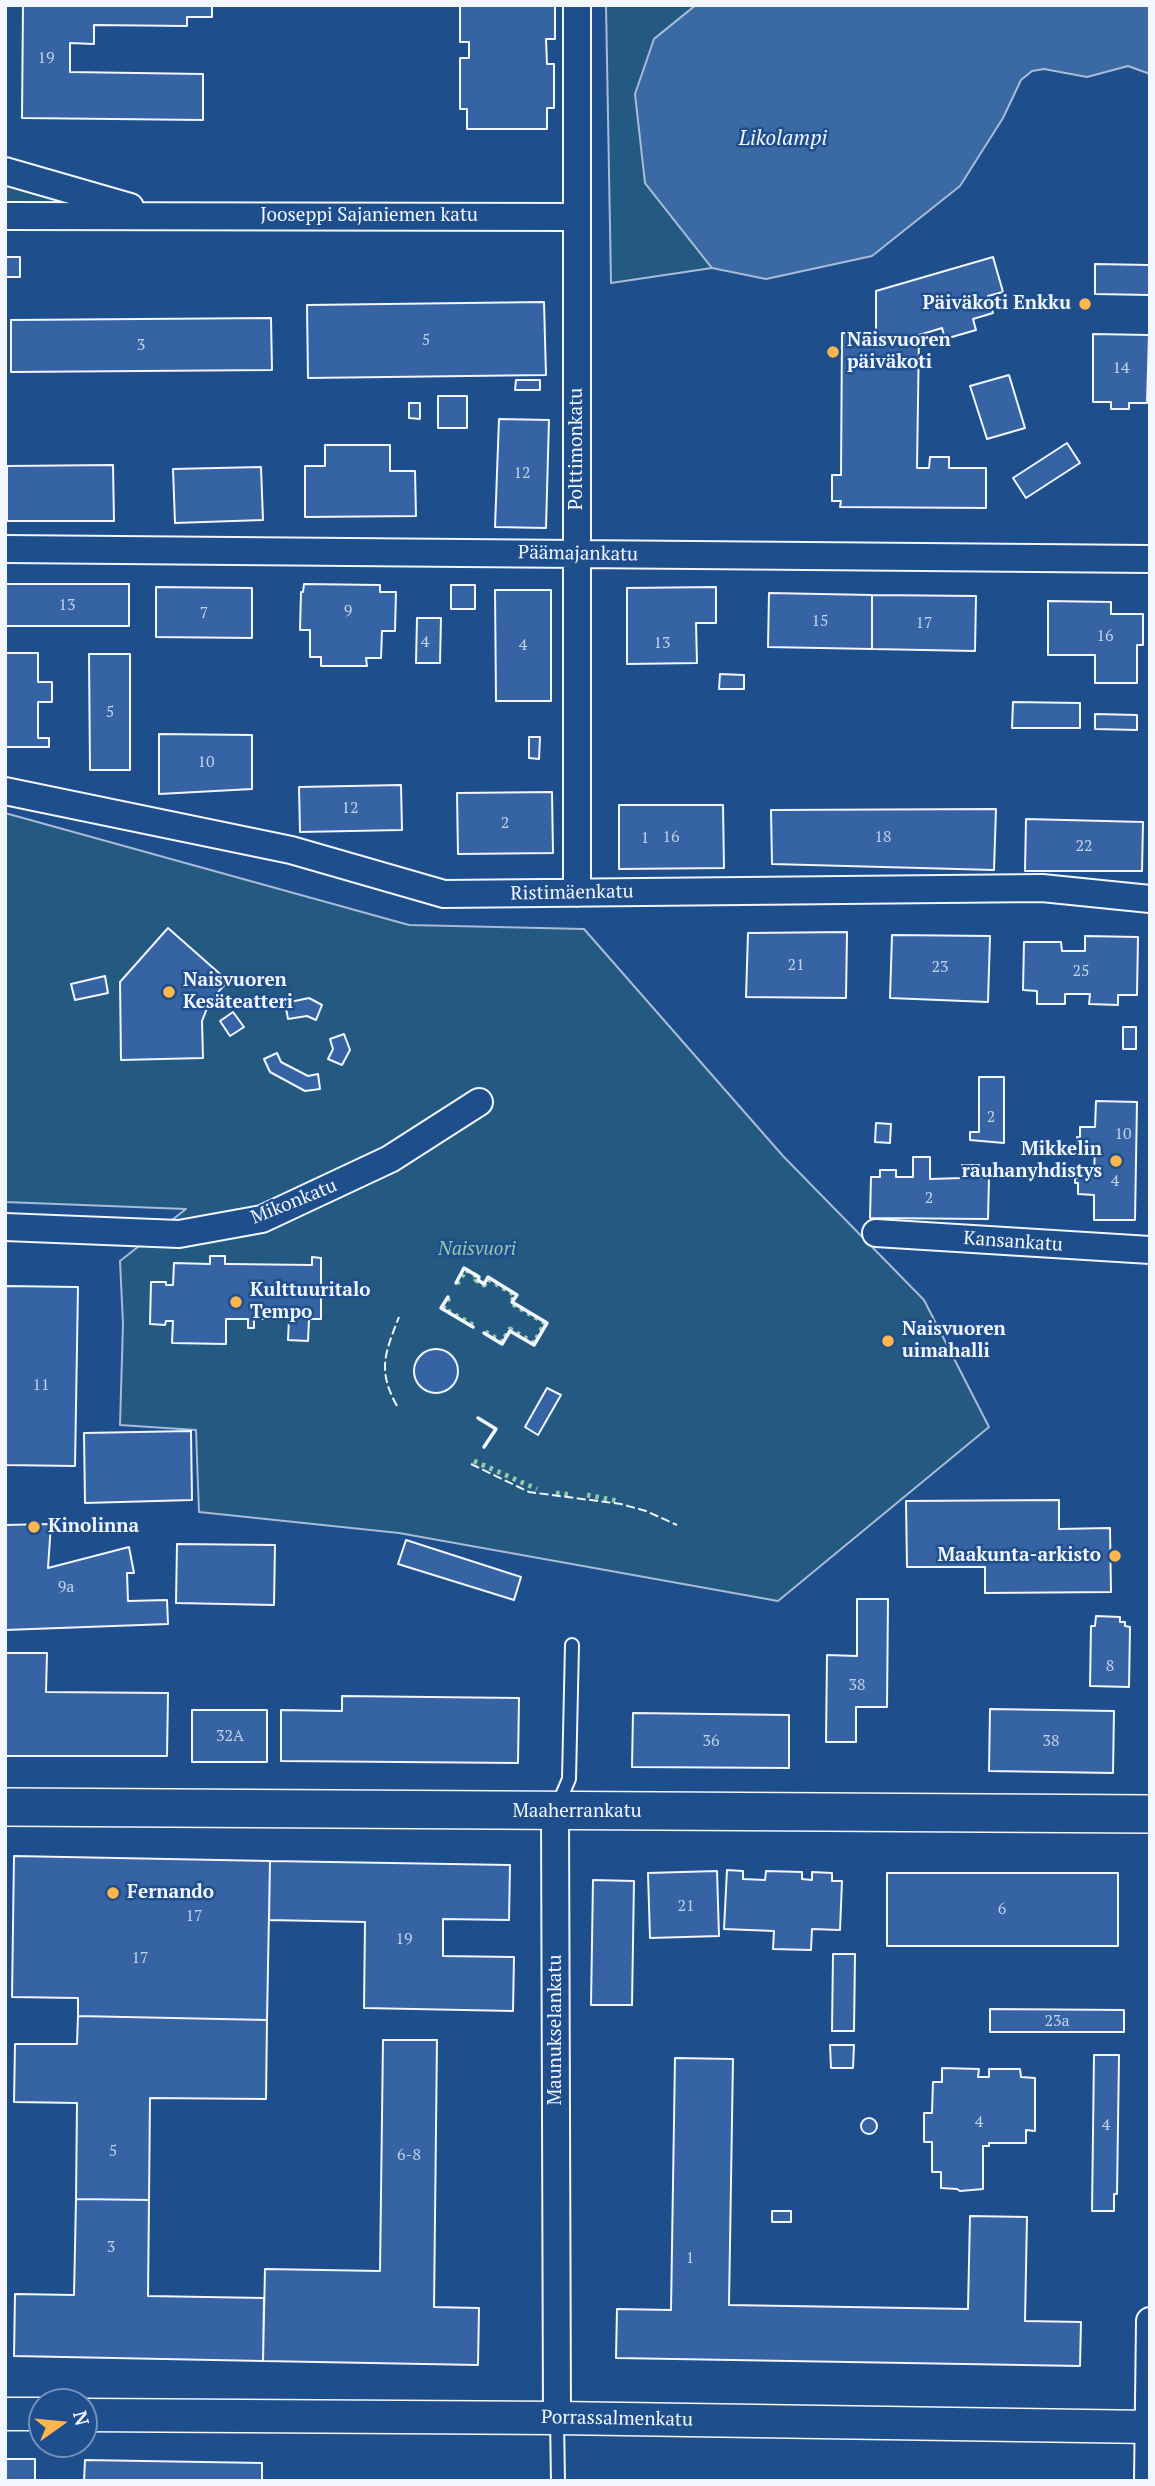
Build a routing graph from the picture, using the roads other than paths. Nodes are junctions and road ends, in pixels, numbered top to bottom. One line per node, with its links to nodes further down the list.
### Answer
1 (577, 5): 5 (street, Polttimonkatu)
2 (5, 172): 4 (street)
3 (5, 216): 4 (street, Jooseppi Sajaniemen katu)
4 (162, 216): 5 (street, Jooseppi Sajaniemen katu)
5 (576, 217): 7 (street, Polttimonkatu)
6 (5, 550): 7 (street, Päämajankatu)
7 (577, 554): 8 (street, Päämajankatu); 10 (street, Polttimonkatu)
8 (1150, 559)
9 (5, 791): 10 (street, Ristimäenkatu)
10 (577, 893): 11 (street, Ristimäenkatu)
11 (1150, 900)
12 (479, 1102): 13 (street, Mikonkatu)
13 (5, 1227)
14 (876, 1233): 15 (street, Kansankatu)
15 (1150, 1250)
16 (572, 1645): 18 (lane, Maunukselankatu)
17 (5, 1807): 18 (main road, Maaherrankatu)
18 (555, 1811): 19 (main road, Maaherrankatu); 24 (street, Maunukselankatu)
19 (1150, 1814)
20 (1150, 2321): 25 (street)
21 (5, 2414): 22 (street)
22 (28, 2414)
23 (98, 2415): 24 (street, Porrassalmenkatu)
24 (557, 2418): 25 (street, Porrassalmenkatu); 26 (lane)
25 (1149, 2427): 27 (street)
26 (558, 2481)
27 (1148, 2481)

